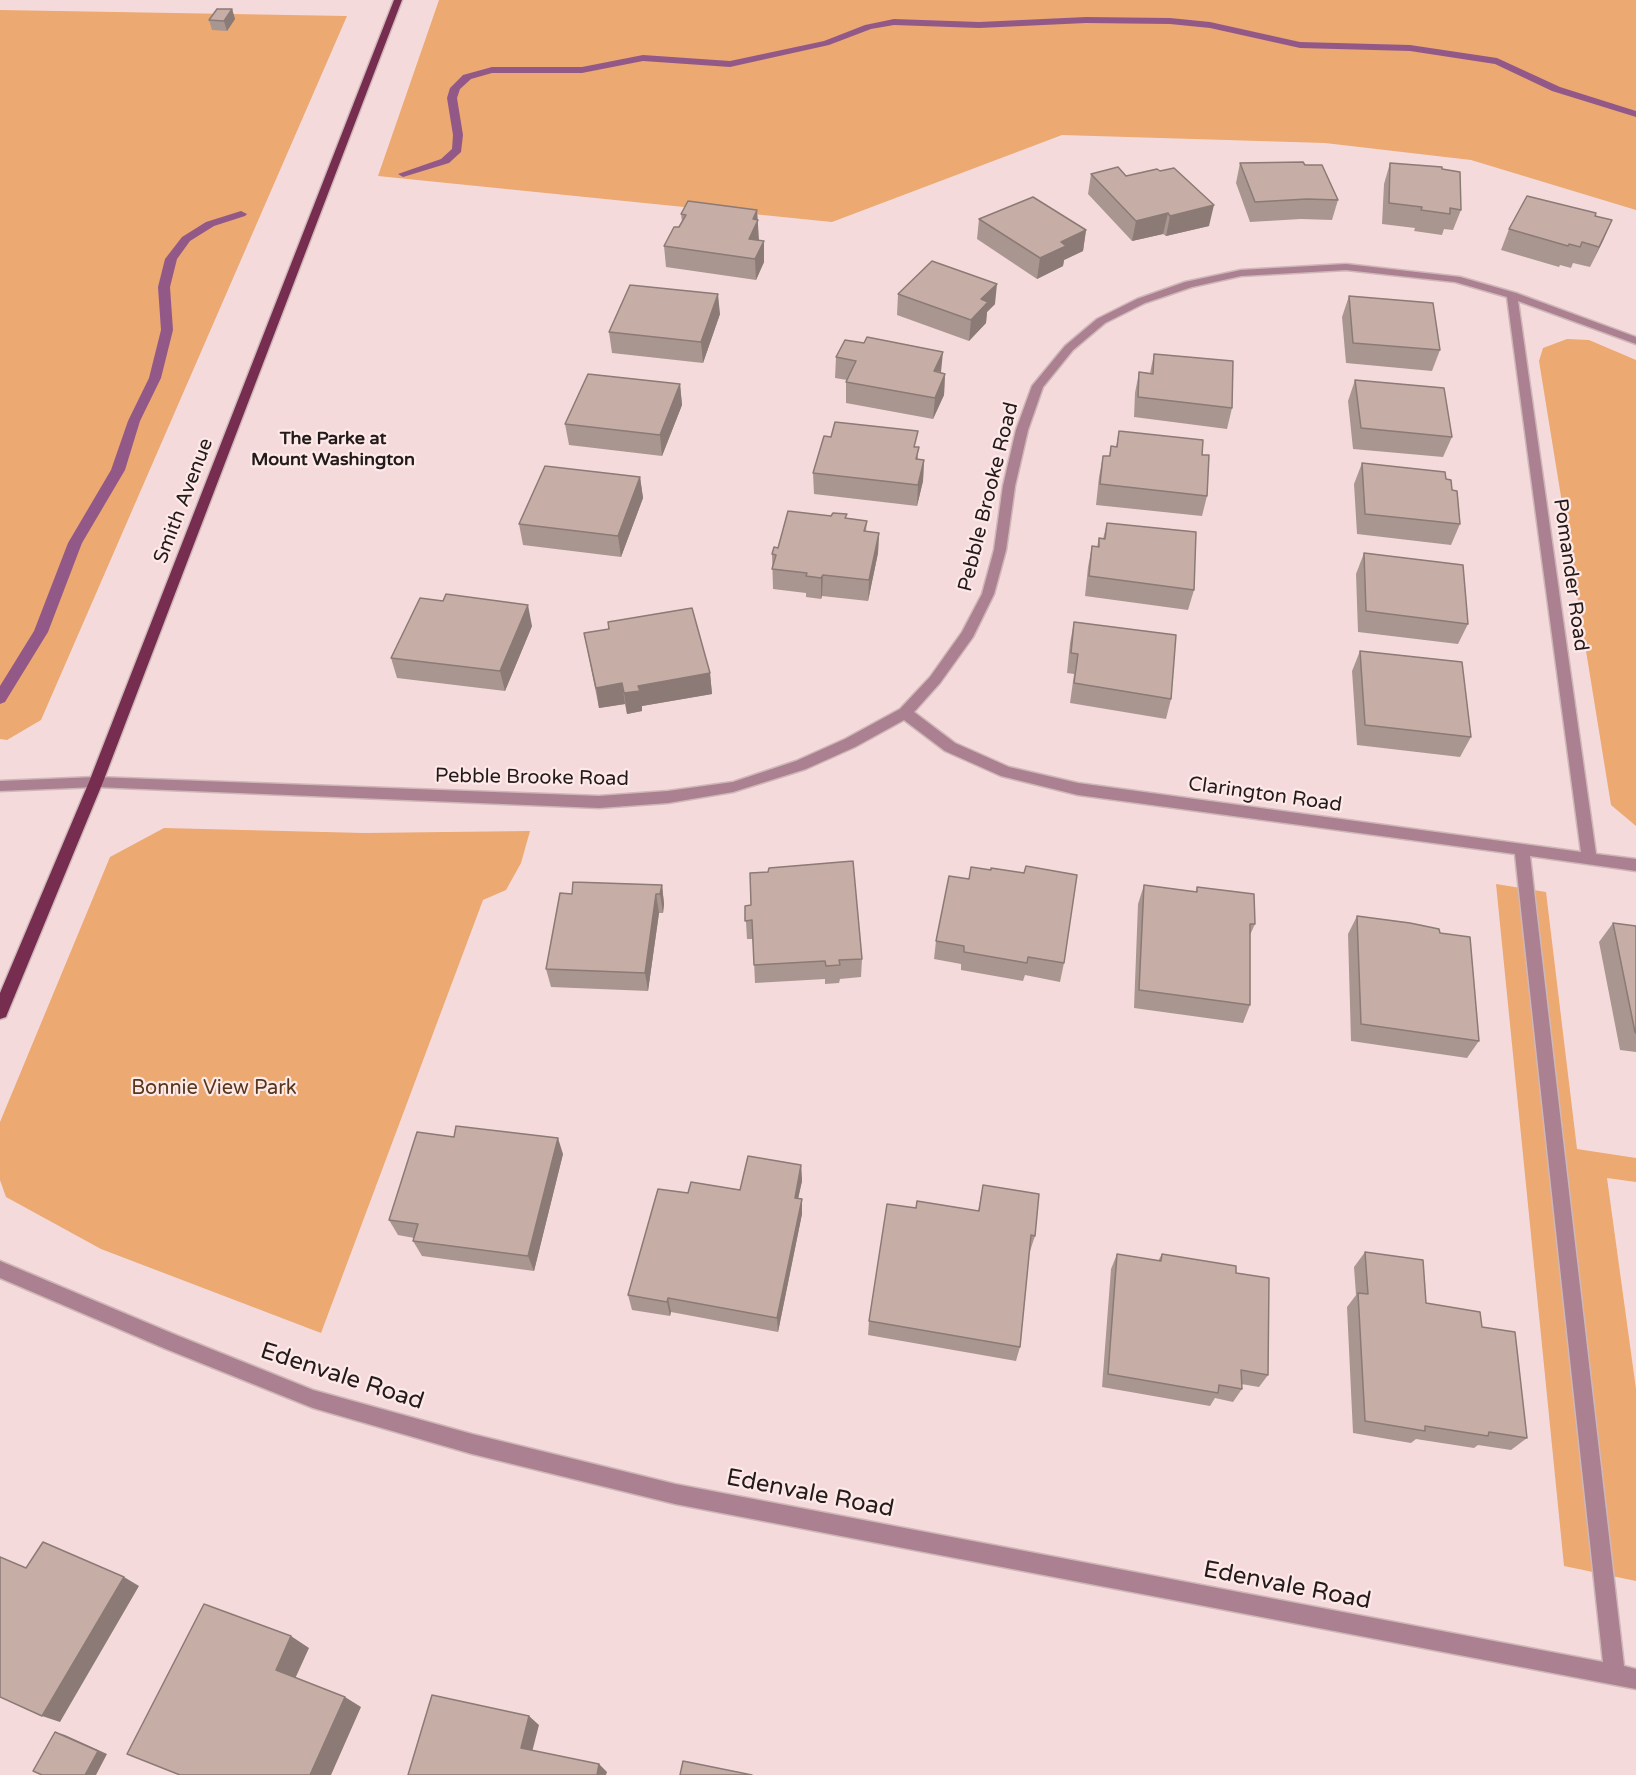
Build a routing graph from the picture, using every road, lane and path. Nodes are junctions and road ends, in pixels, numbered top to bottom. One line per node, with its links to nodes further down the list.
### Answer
1 (398, 0): 5 (main road, Smith Avenue)
2 (1512, 295): 3 (street, Pebble Brooke Road); 4 (street, Pebble Brooke Road); 8 (street, Pomander Road)
3 (1636, 341)
4 (905, 713): 5 (street, Pebble Brooke Road); 7 (street, Clarington Road)
5 (96, 783): 6 (street, Pebble Brooke Road); 10 (main road, Smith Avenue)
6 (0, 786)
7 (1522, 850): 8 (street, Clarington Road); 12 (street)
8 (1589, 859): 9 (street, Clarington Road)
9 (1636, 865)
10 (0, 1012)
11 (0, 1269): 12 (street, Edenvale Road)
12 (1614, 1674): 13 (street, Edenvale Road)
13 (1636, 1679)

